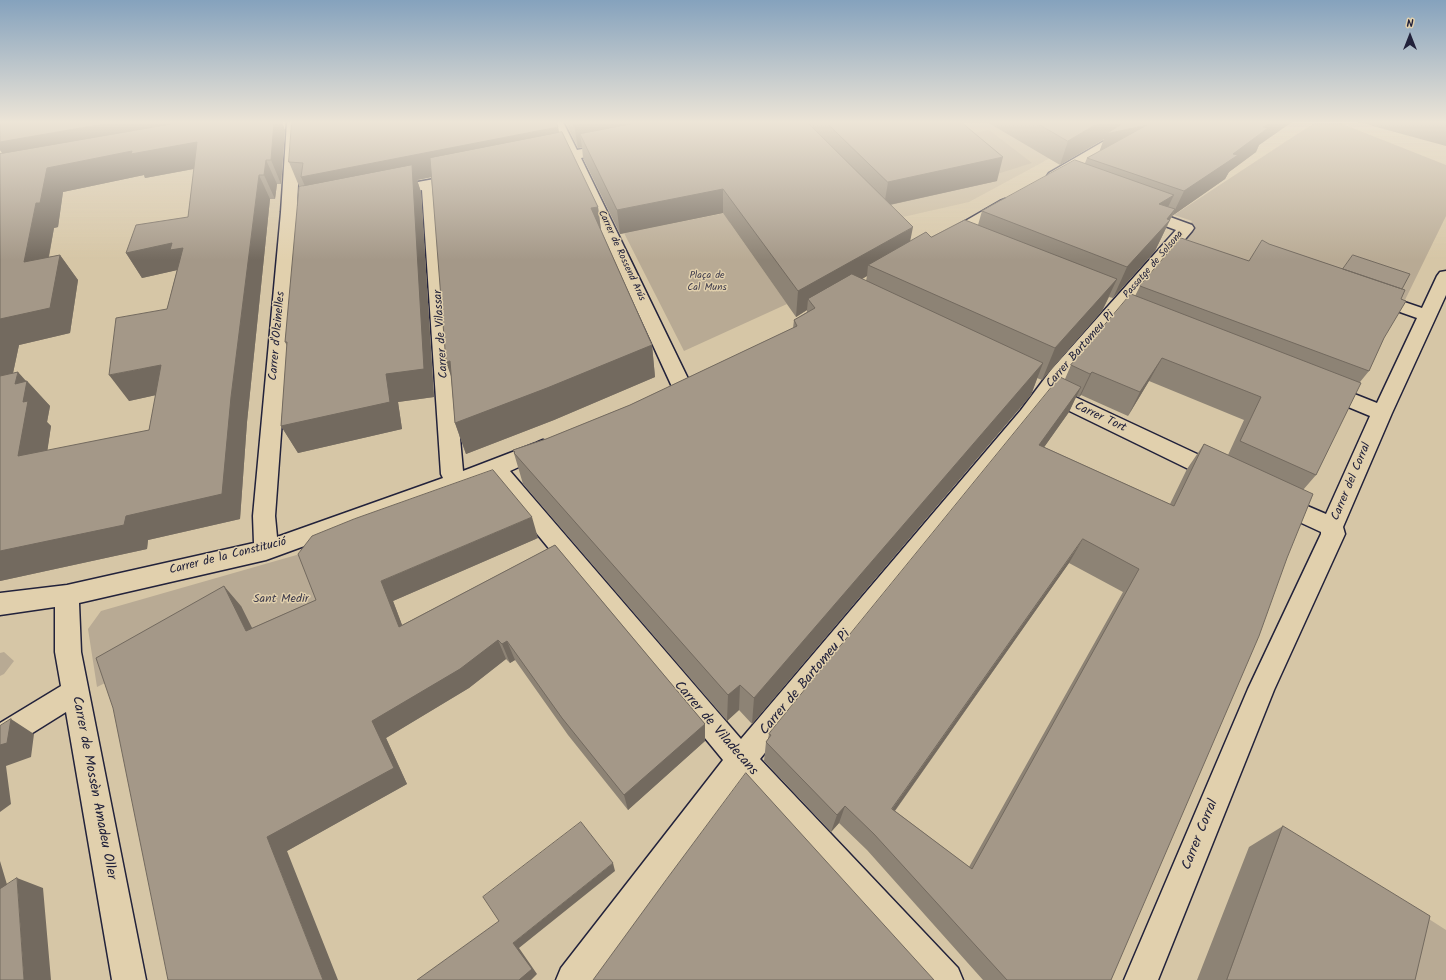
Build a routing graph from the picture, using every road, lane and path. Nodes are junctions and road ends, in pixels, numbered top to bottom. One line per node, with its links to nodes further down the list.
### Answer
1 (290, 168): 11 (street, Carrer d'Olzinelles)
2 (579, 168): 20 (street, Carrer de Rossend Arús)
3 (1069, 168): 6 (street)
4 (474, 175): 5 (street)
5 (429, 185): 7 (street); 24 (street, Carrer de Vilassar)
6 (1039, 185)
7 (376, 195)
8 (1018, 197): 12 (street)
9 (338, 203): 11 (street)
10 (1129, 207): 16 (street, Passatge de Solsona)
11 (289, 212): 28 (street, Carrer d'Olzinelles)
12 (947, 243)
13 (1446, 276): 17 (street, Carrer del Corral)
14 (1358, 291): 17 (street)
15 (1099, 300): 16 (street)
16 (1124, 311): 19 (street, Carrer Bartomeu Pi)
17 (1428, 316): 21 (street, Carrer del Corral)
18 (1308, 383): 21 (street)
19 (1038, 388): 25 (street, Carrer Tort); 34 (street, Carrer de Bartomeu Pi)
20 (684, 390)
21 (1382, 413): 27 (street, Carrer del Corral)
22 (560, 441): 23 (street, Carrer de la Constitució)
23 (495, 468): 24 (street, Carrer de la Constitució); 34 (street, Carrer de Viladecans)
24 (456, 482): 28 (street, Carrer de la Constitució)
25 (1239, 484)
26 (1260, 494): 27 (street)
27 (1332, 528): 31 (street, Carrer del Corral)
28 (266, 550): 29 (street, Carrer de la Constitució)
29 (67, 595): 30 (street, Carrer de la Constitució); 32 (street, Carrer de Mossèn Amadeu Oller)
30 (0, 604)
31 (1261, 690): 38 (street, Carrer Corral)
32 (75, 692): 33 (street); 35 (street, Carrer de Mossèn Amadeu Oller)
33 (0, 738)
34 (741, 760): 36 (street, Carrer de Bartomeu Pi); 37 (street, Carrer de Viladecans)
35 (129, 980)
36 (573, 980)
37 (946, 980)
38 (1141, 980)

